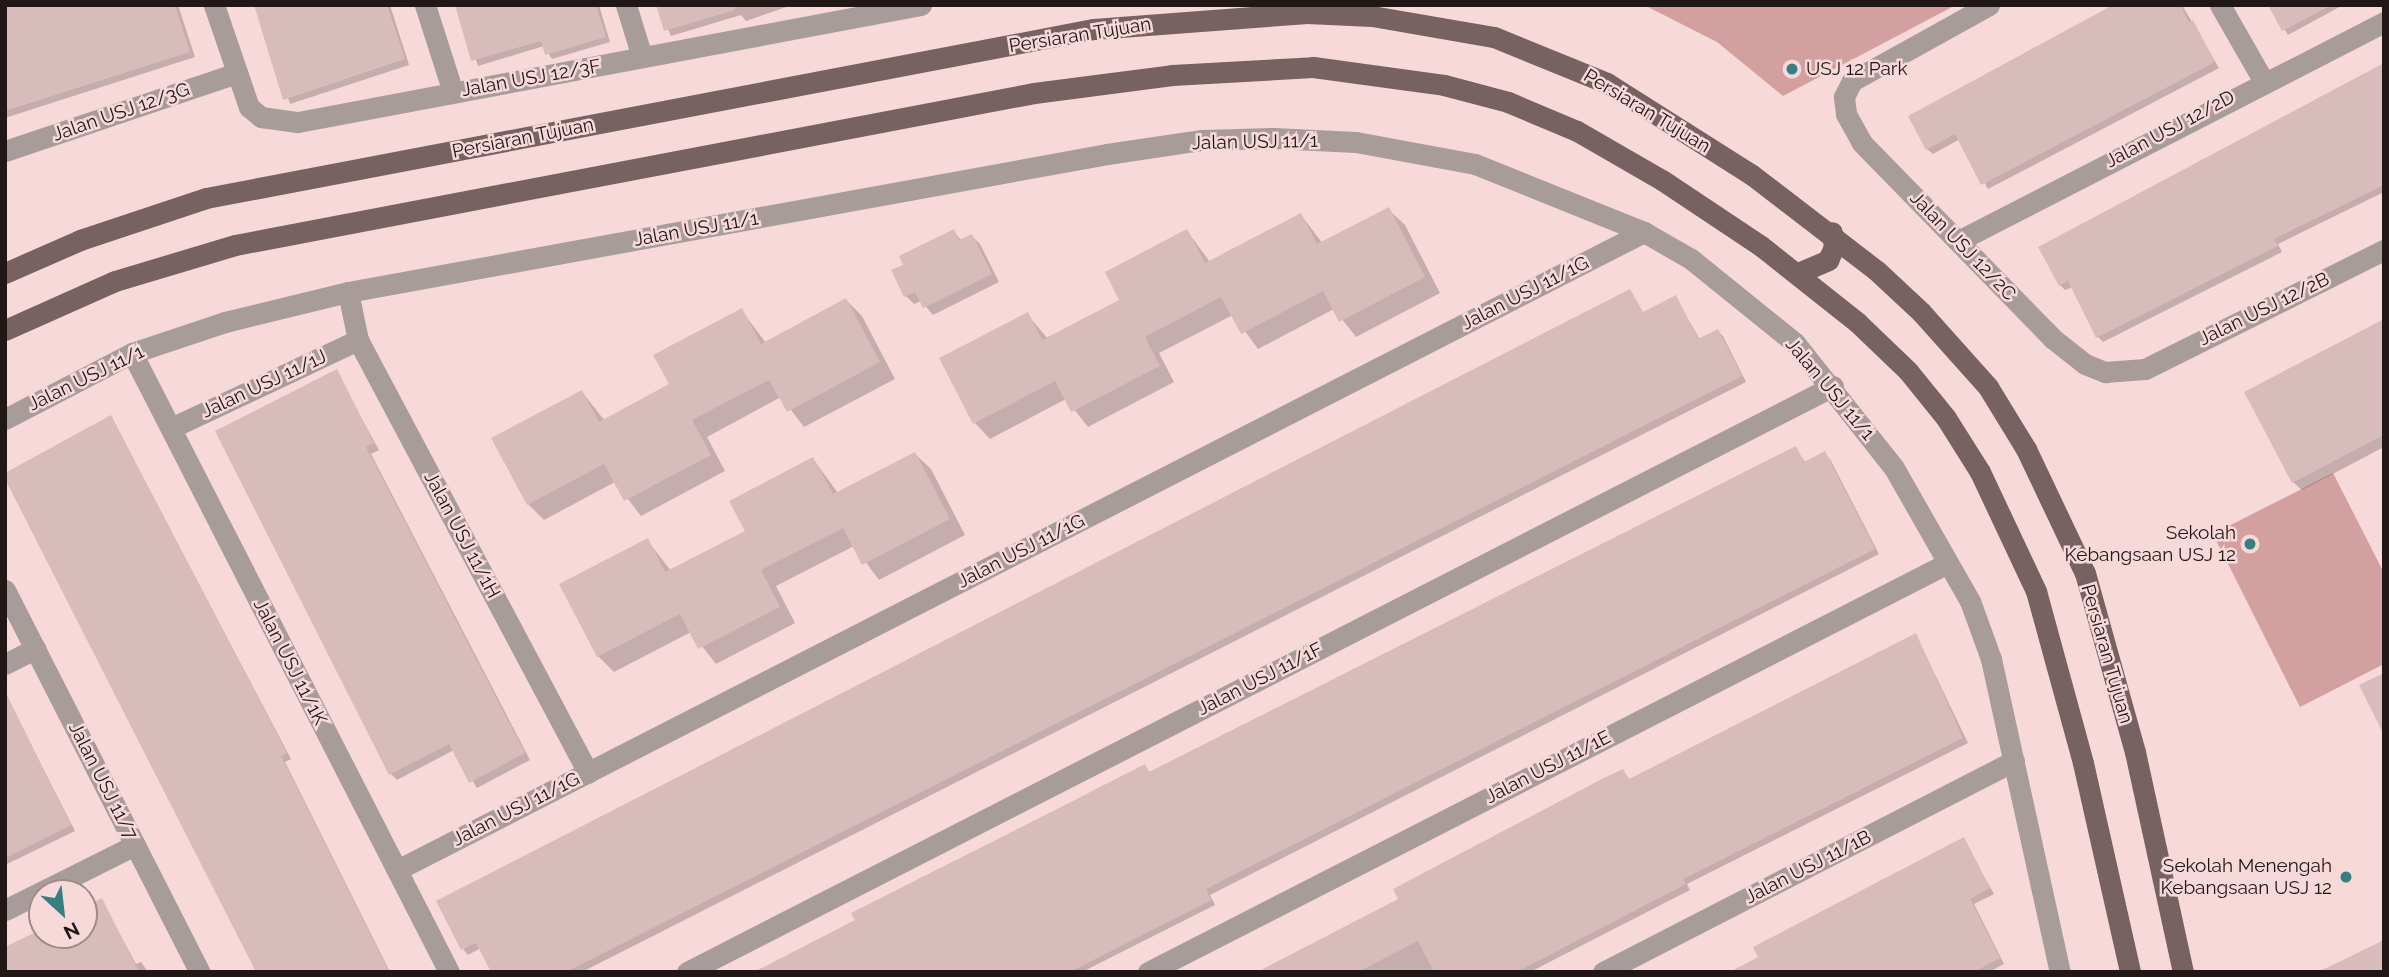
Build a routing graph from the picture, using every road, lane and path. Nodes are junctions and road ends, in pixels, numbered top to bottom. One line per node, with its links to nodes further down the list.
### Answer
1 (214, 5): 11 (street, Jalan USJ 12/3F)
2 (425, 5): 13 (street)
3 (626, 5): 10 (street)
4 (921, 5): 8 (street, Jalan USJ 12/3F)
5 (1989, 5): 17 (street, Jalan USJ 12/2C)
6 (2220, 5): 12 (street)
7 (1221, 11): 16 (main road, Persiaran Tujuan); 19 (main road, Persiaran Tujuan)
8 (833, 14): 10 (street, Jalan USJ 12/3F)
9 (2384, 22): 12 (street, Jalan USJ 12/2D)
10 (642, 57): 13 (street, Jalan USJ 12/3F)
11 (237, 73): 13 (street, Jalan USJ 12/3F); 14 (street, Jalan USJ 12/3G)
12 (2263, 80): 17 (street, Jalan USJ 12/2D)
13 (453, 92)
14 (5, 151)
15 (1644, 232): 21 (street, Jalan USJ 11/1); 26 (street, Jalan USJ 11/1); 34 (street, Jalan USJ 11/1G)
16 (1832, 232): 20 (main road); 45 (main road, Persiaran Tujuan)
17 (1958, 241): 25 (street, Jalan USJ 12/2C)
18 (2384, 250): 25 (street, Jalan USJ 12/2B)
19 (5, 273)
20 (1798, 273): 22 (main road); 44 (main road)
21 (348, 292): 23 (street, Jalan USJ 11/1H); 24 (street, Jalan USJ 11/1)
22 (5, 330)
23 (358, 340): 28 (street, Jalan USJ 11/1J); 34 (street, Jalan USJ 11/1H)
24 (132, 353): 27 (street, Jalan USJ 11/1); 28 (street, Jalan USJ 11/1K)
25 (2145, 369)
26 (1833, 386): 29 (street, Jalan USJ 11/1); 40 (street, Jalan USJ 11/1F)
27 (5, 419)
28 (170, 428): 36 (street, Jalan USJ 11/1K)
29 (1948, 563): 33 (street, Jalan USJ 11/1); 41 (street, Jalan USJ 11/1E)
30 (5, 590): 31 (street, Jalan USJ 11/7)
31 (35, 649): 32 (street); 35 (street, Jalan USJ 11/7)
32 (5, 664)
33 (2014, 761): 42 (street, Jalan USJ 11/1B); 43 (street, Jalan USJ 11/1)
34 (588, 773): 36 (street, Jalan USJ 11/1G)
35 (135, 845): 37 (street); 38 (street, Jalan USJ 11/7)
36 (397, 870): 39 (street, Jalan USJ 11/1K)
37 (5, 910)
38 (200, 972)
39 (449, 972)
40 (687, 972)
41 (1148, 972)
42 (1603, 972)
43 (2060, 972)
44 (2130, 972)
45 (2183, 972)

